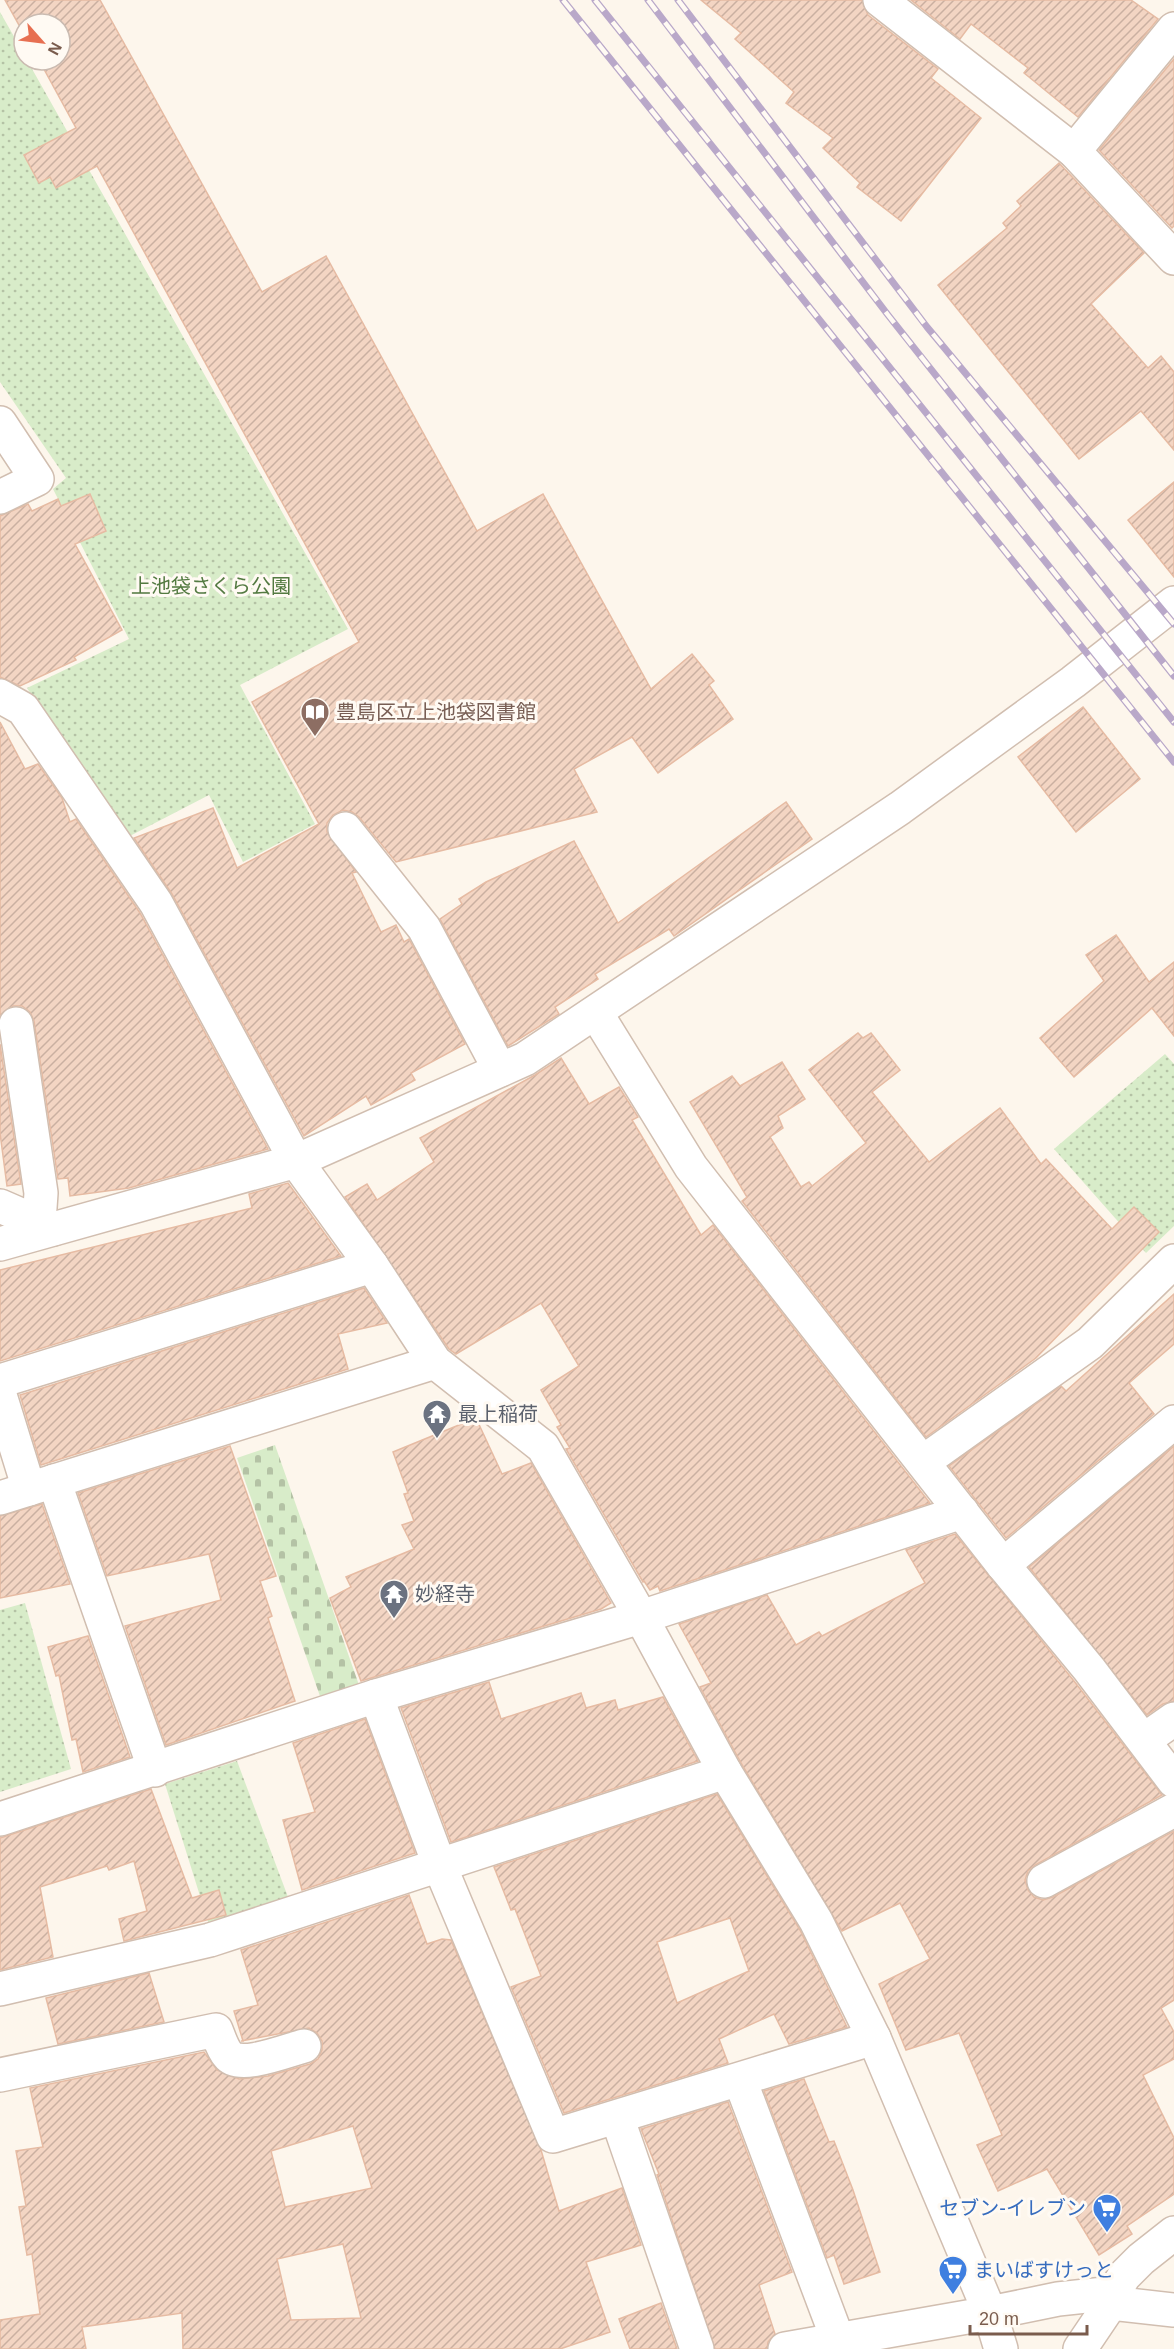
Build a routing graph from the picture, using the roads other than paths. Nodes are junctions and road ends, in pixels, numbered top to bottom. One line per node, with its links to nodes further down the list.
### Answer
1 (880, 0): 3 (street)
2 (1174, 29): 3 (street)
3 (1074, 151): 4 (street)
4 (1174, 258)
5 (0, 423): 6 (street)
6 (0, 497)
7 (1174, 603): 10 (street)
8 (0, 696): 13 (street)
9 (345, 830): 12 (street)
10 (596, 1013): 12 (street); 23 (street)
11 (16, 1024): 15 (street)
12 (500, 1070): 13 (street)
13 (296, 1161): 15 (street); 18 (street)
14 (0, 1206): 15 (street)
15 (46, 1226): 16 (street)
16 (0, 1244)
17 (1174, 1261): 23 (street)
18 (372, 1266): 19 (street); 20 (street)
19 (435, 1362): 24 (street); 27 (street)
20 (0, 1381)
21 (0, 1395): 24 (street)
22 (1174, 1422): 26 (street)
23 (923, 1462): 25 (street)
24 (28, 1490): 31 (street)
25 (962, 1512): 26 (street); 27 (street)
26 (1003, 1565): 30 (street)
27 (641, 1617): 28 (street); 32 (street)
28 (376, 1696): 31 (street); 36 (street)
29 (1174, 1719): 30 (street)
30 (1144, 1740): 33 (street)
31 (155, 1770): 35 (street)
32 (725, 1772): 36 (street); 39 (street)
33 (1174, 1781)
34 (1174, 1810): 37 (street)
35 (0, 1819)
36 (439, 1864): 38 (street); 43 (street)
37 (1044, 1881)
38 (0, 1989)
39 (874, 2038): 42 (street); 47 (street)
40 (304, 2046): 41 (street)
41 (0, 2075)
42 (741, 2080): 43 (street); 48 (street)
43 (617, 2117): 49 (street)
44 (1174, 2233): 45 (street)
45 (1112, 2298): 46 (street); 47 (street); 52 (street)
46 (1174, 2310)
47 (990, 2313): 48 (street); 51 (street)
48 (838, 2340): 50 (street)
49 (697, 2349)
50 (785, 2349)
51 (1001, 2349)
52 (1080, 2349)

